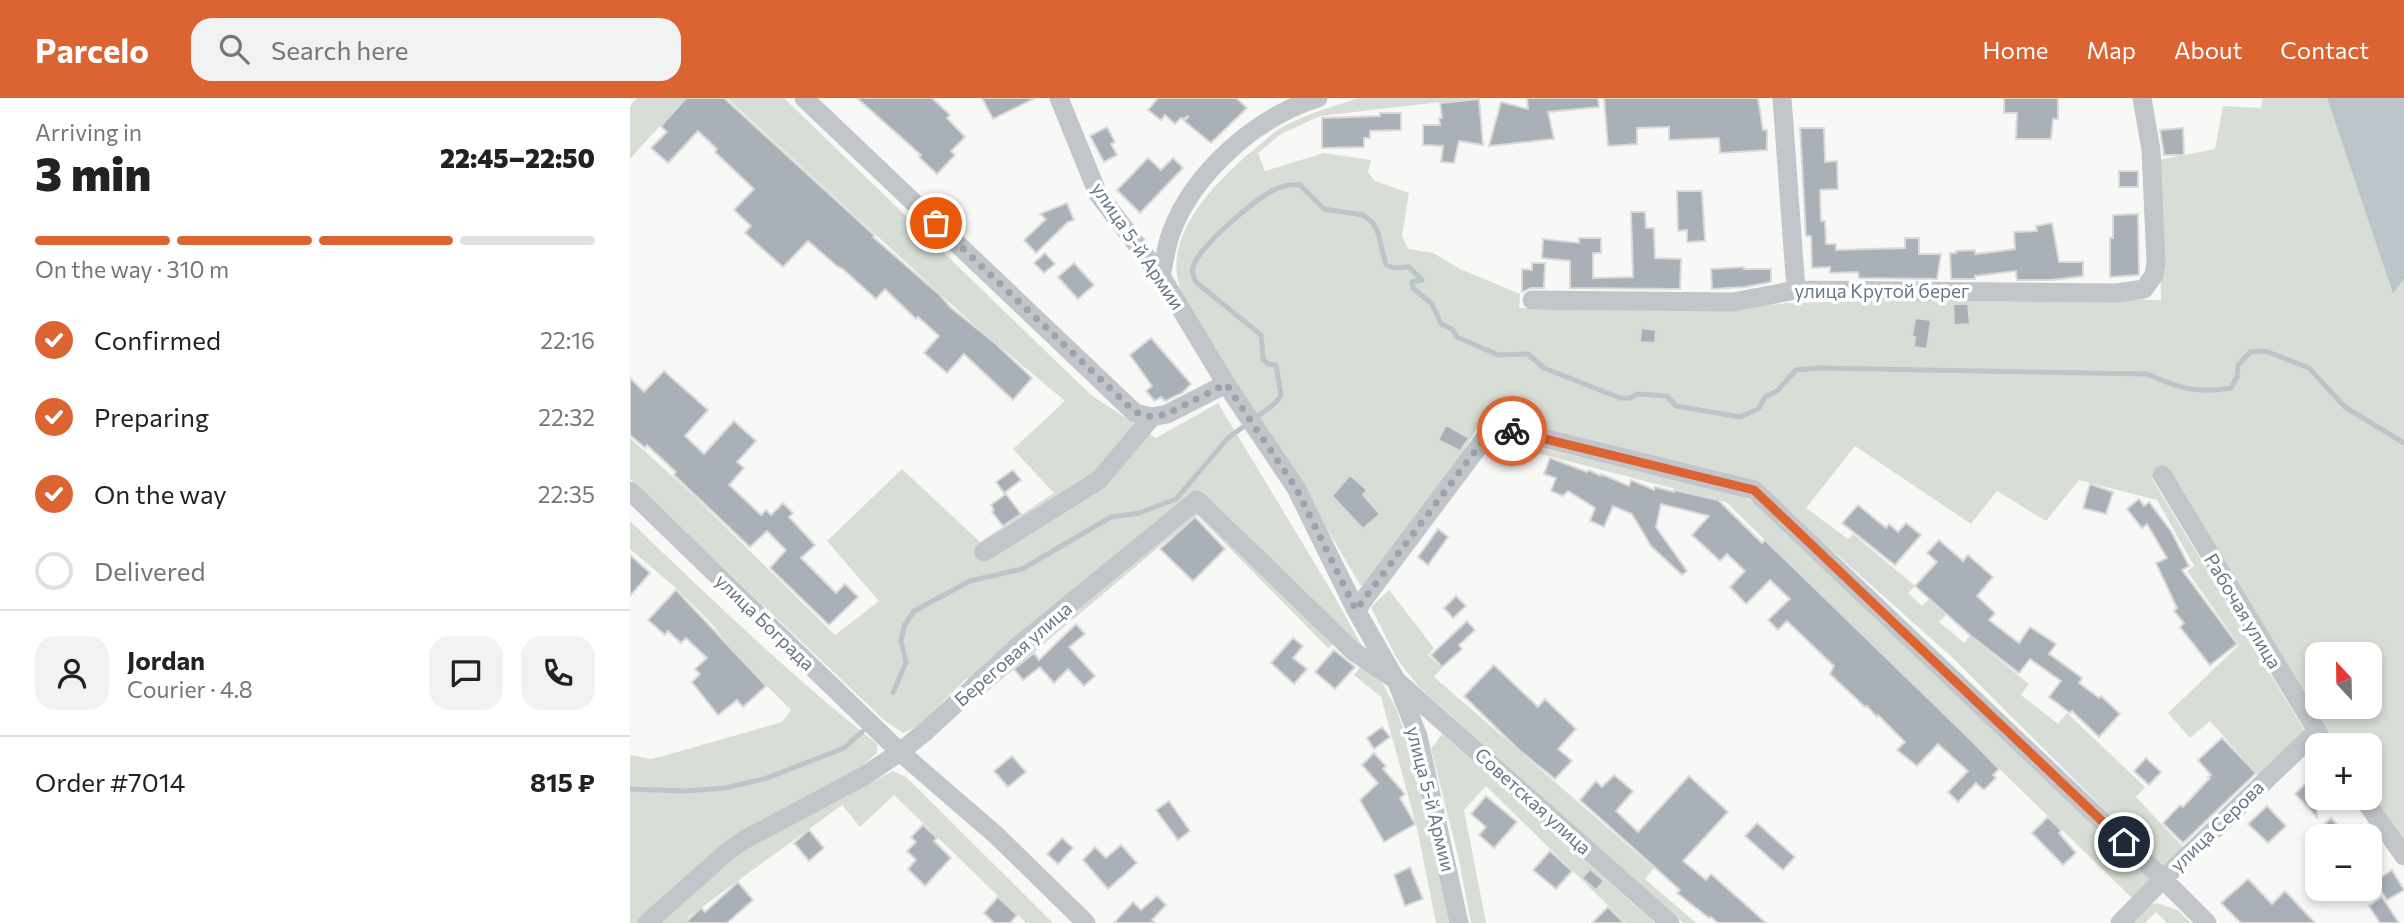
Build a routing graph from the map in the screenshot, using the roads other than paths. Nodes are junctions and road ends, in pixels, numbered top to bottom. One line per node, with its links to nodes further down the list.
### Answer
1 (804, 98): 10 (street)
2 (1059, 98): 6 (street, улица 5-й Армии)
3 (1318, 98): 6 (street)
4 (1782, 98): 7 (street)
5 (2142, 98): 7 (street, улица Крутой берег)
6 (1161, 276): 9 (street, улица 5-й Армии)
7 (1796, 290): 8 (street, улица Крутой берег)
8 (1531, 300)
9 (1226, 384): 10 (street); 14 (street, улица 5-й Армии)
10 (1152, 417): 13 (street)
11 (2162, 475): 16 (street, Рабочая улица)
12 (630, 491): 17 (street, улица Бограда)
13 (984, 552)
14 (1356, 610): 15 (street, улица 5-й Армии); 21 (street)
15 (1396, 680): 17 (street, Береговая улица); 24 (street, улица 5-й Армии); 25 (street, Советская улица)
16 (2317, 733)
17 (900, 752): 22 (street, Береговая улица); 23 (street, улица Бограда)
18 (2305, 753): 21 (street, улица Серова)
19 (2371, 810): 20 (street)
20 (2404, 856)
21 (2163, 878): 26 (street, улица Серова); 27 (street)
22 (647, 923)
23 (1086, 923)
24 (1459, 923)
25 (1671, 923)
26 (2120, 923)
27 (2207, 923)

